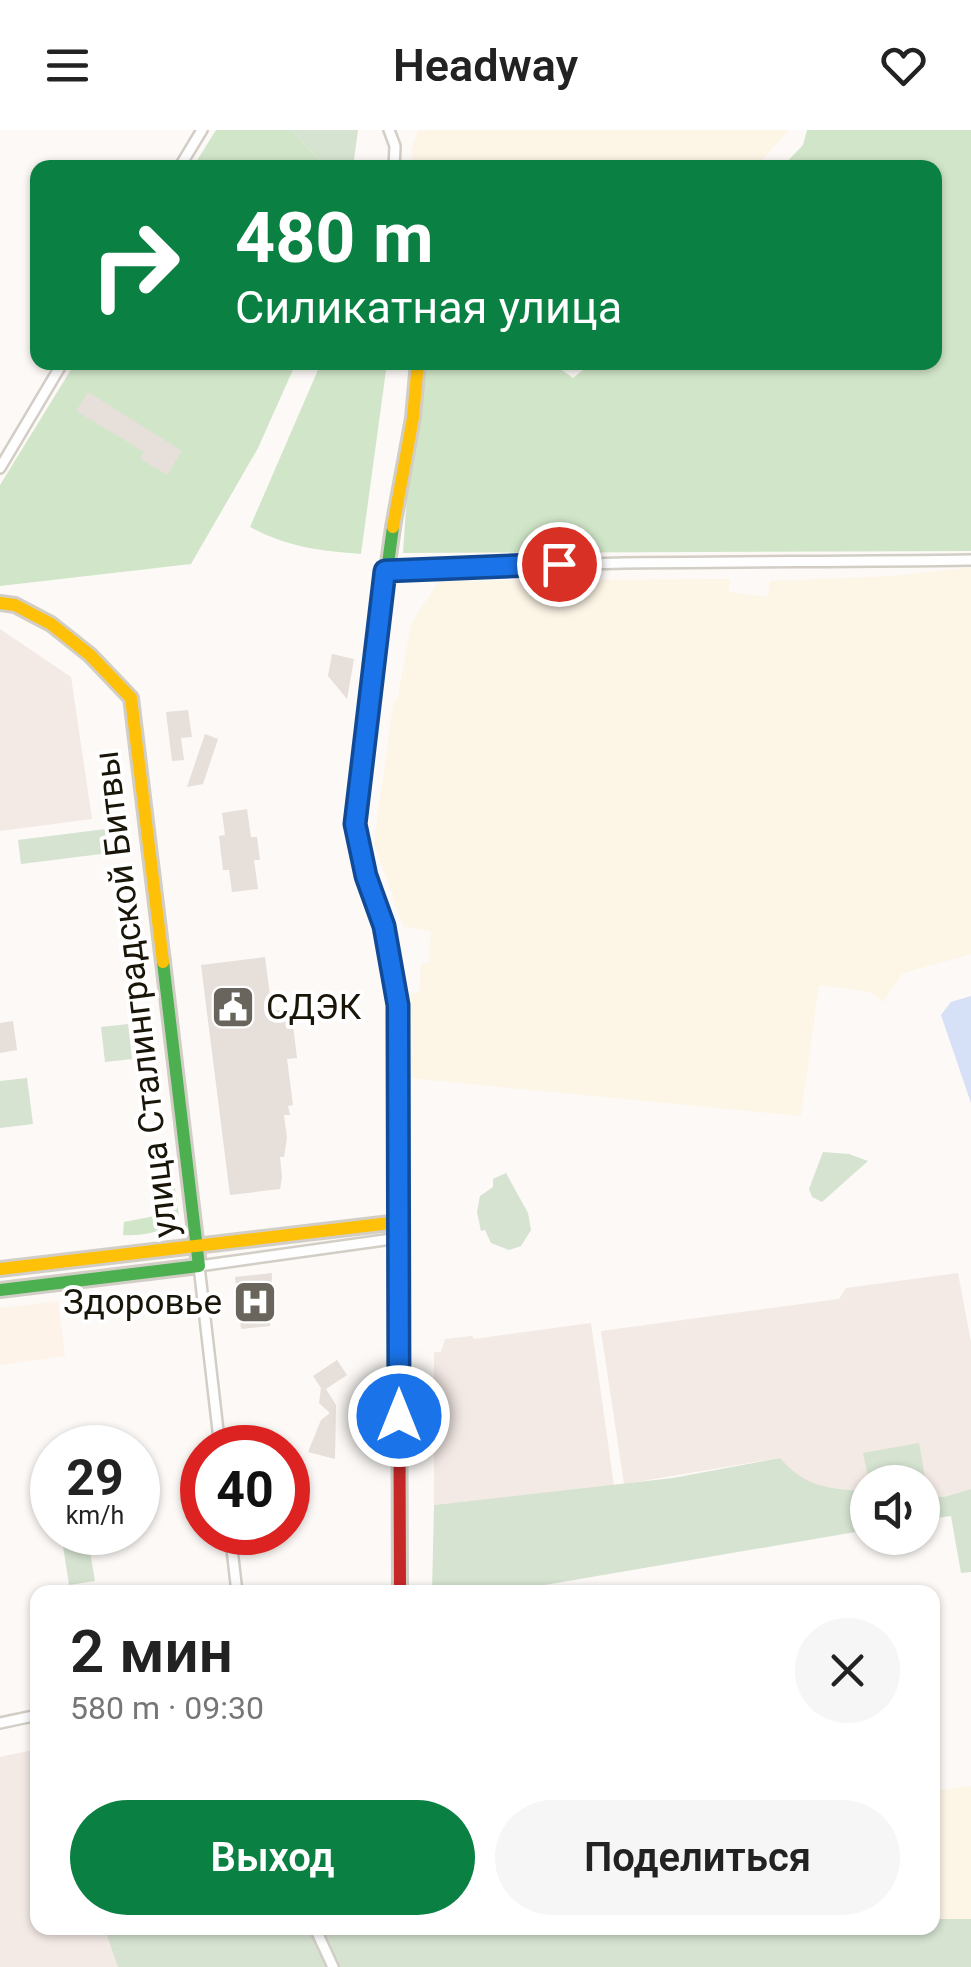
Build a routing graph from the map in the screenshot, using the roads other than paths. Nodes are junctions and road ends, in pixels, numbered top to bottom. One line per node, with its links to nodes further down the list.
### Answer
1 (202, 130): 3 (street)
2 (389, 130): 4 (street)
3 (184, 160)
4 (394, 160)
5 (58, 370): 8 (street)
6 (417, 370): 11 (street)
7 (0, 444): 8 (street)
8 (10, 451): 9 (street)
9 (0, 468)
10 (971, 560): 11 (street)
11 (385, 571): 13 (street)
12 (0, 603): 15 (street, улица Сталинградской Битвы)
13 (400, 1222): 14 (street); 15 (street)
14 (399, 1238): 16 (street); 22 (street)
15 (196, 1246): 16 (street, улица Сталинградской Битвы); 17 (street)
16 (199, 1266): 18 (street); 19 (street, улица Сталинградской Битвы)
17 (0, 1270)
18 (0, 1290)
19 (217, 1425)
20 (233, 1555): 21 (street)
21 (236, 1585)
22 (400, 1585)
23 (30, 1717): 24 (street)
24 (0, 1724)
25 (319, 1935): 26 (street)
26 (333, 1967)

